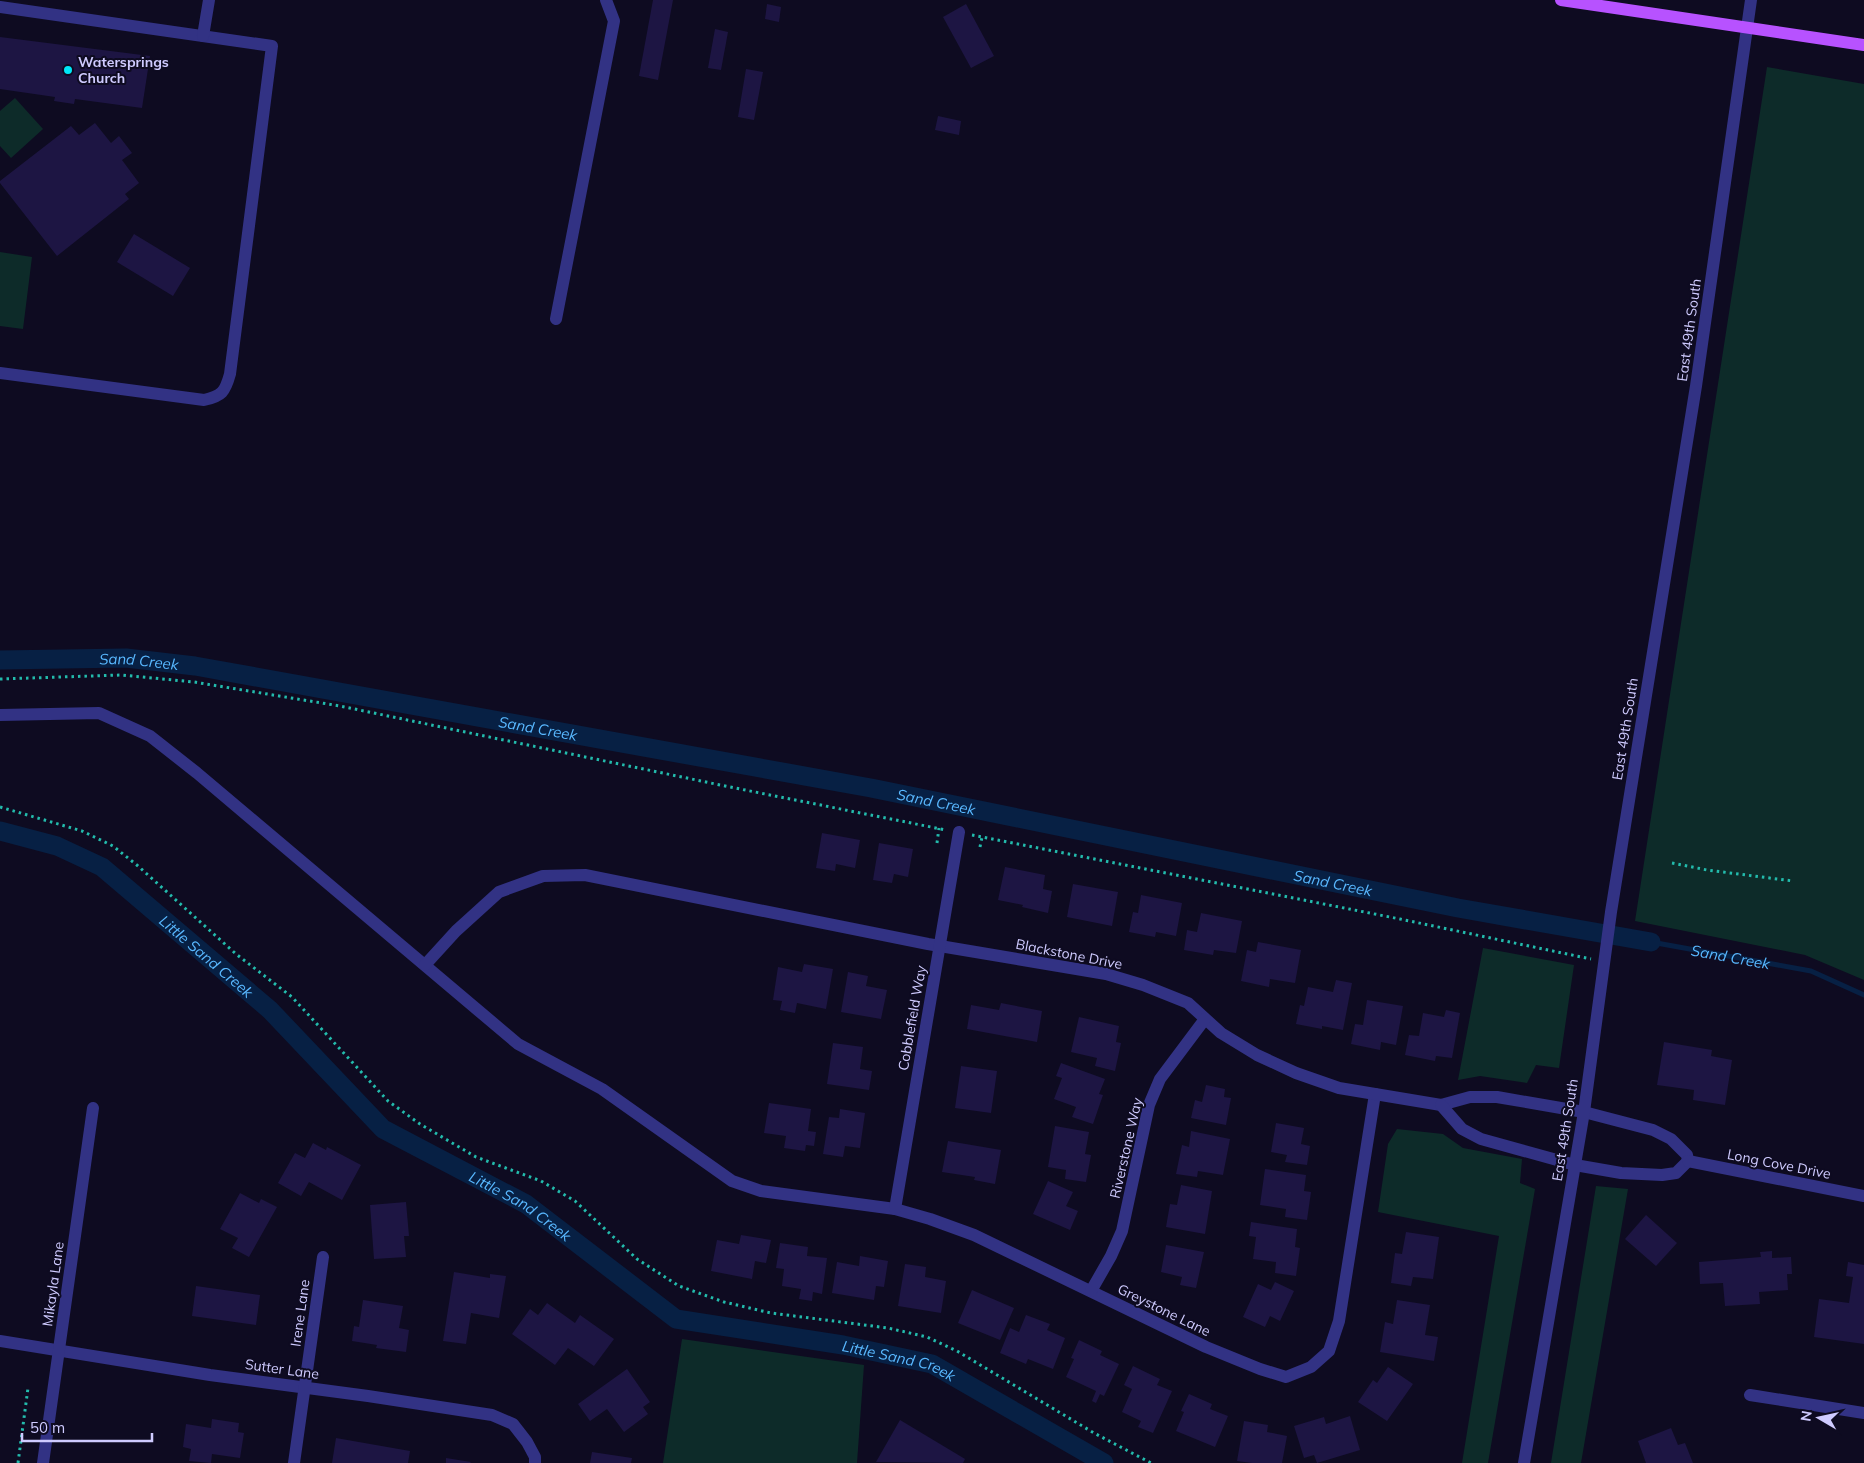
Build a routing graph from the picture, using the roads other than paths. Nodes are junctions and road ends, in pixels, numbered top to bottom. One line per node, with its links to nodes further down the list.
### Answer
1 (209, 0): 7 (street)
2 (606, 0): 9 (street)
3 (1561, 0): 6 (main road)
4 (1752, 0): 6 (street, East 49th South)
5 (0, 7): 7 (street)
6 (1748, 26): 8 (main road); 19 (street, East 49th South)
7 (203, 36): 10 (street)
8 (1864, 44)
9 (556, 318)
10 (0, 373)
11 (0, 715): 14 (street, Greystone Lane)
12 (959, 832): 13 (street, Cobblefield Way)
13 (940, 946): 14 (street, Blackstone Drive); 15 (street, Blackstone Drive); 23 (street, Cobblefield Way)
14 (425, 965): 23 (street, Greystone Lane)
15 (1205, 1018): 16 (street, Blackstone Drive); 25 (street, Riverstone Way)
16 (1375, 1094): 17 (street, Blackstone Drive); 25 (street, Greystone Lane)
17 (1441, 1105): 19 (street, Blackstone Drive); 21 (street)
18 (93, 1108): 27 (street, Mikayla Lane)
19 (1584, 1112): 20 (street); 21 (street, East 49th South)
20 (1688, 1161): 21 (street); 22 (street, Long Cove Drive)
21 (1575, 1166): 34 (street, East 49th South)
22 (1864, 1196)
23 (895, 1209): 25 (street, Greystone Lane)
24 (323, 1256): 28 (street, Irene Lane)
25 (1090, 1291)
26 (0, 1341): 27 (street, Sutter Lane)
27 (59, 1351): 28 (street, Sutter Lane); 31 (street, Mikayla Lane)
28 (305, 1387): 32 (street, Irene Lane); 33 (street, Sutter Lane)
29 (1750, 1396): 30 (street)
30 (1864, 1414)
31 (43, 1463)
32 (294, 1463)
33 (535, 1463)
34 (1524, 1463)

